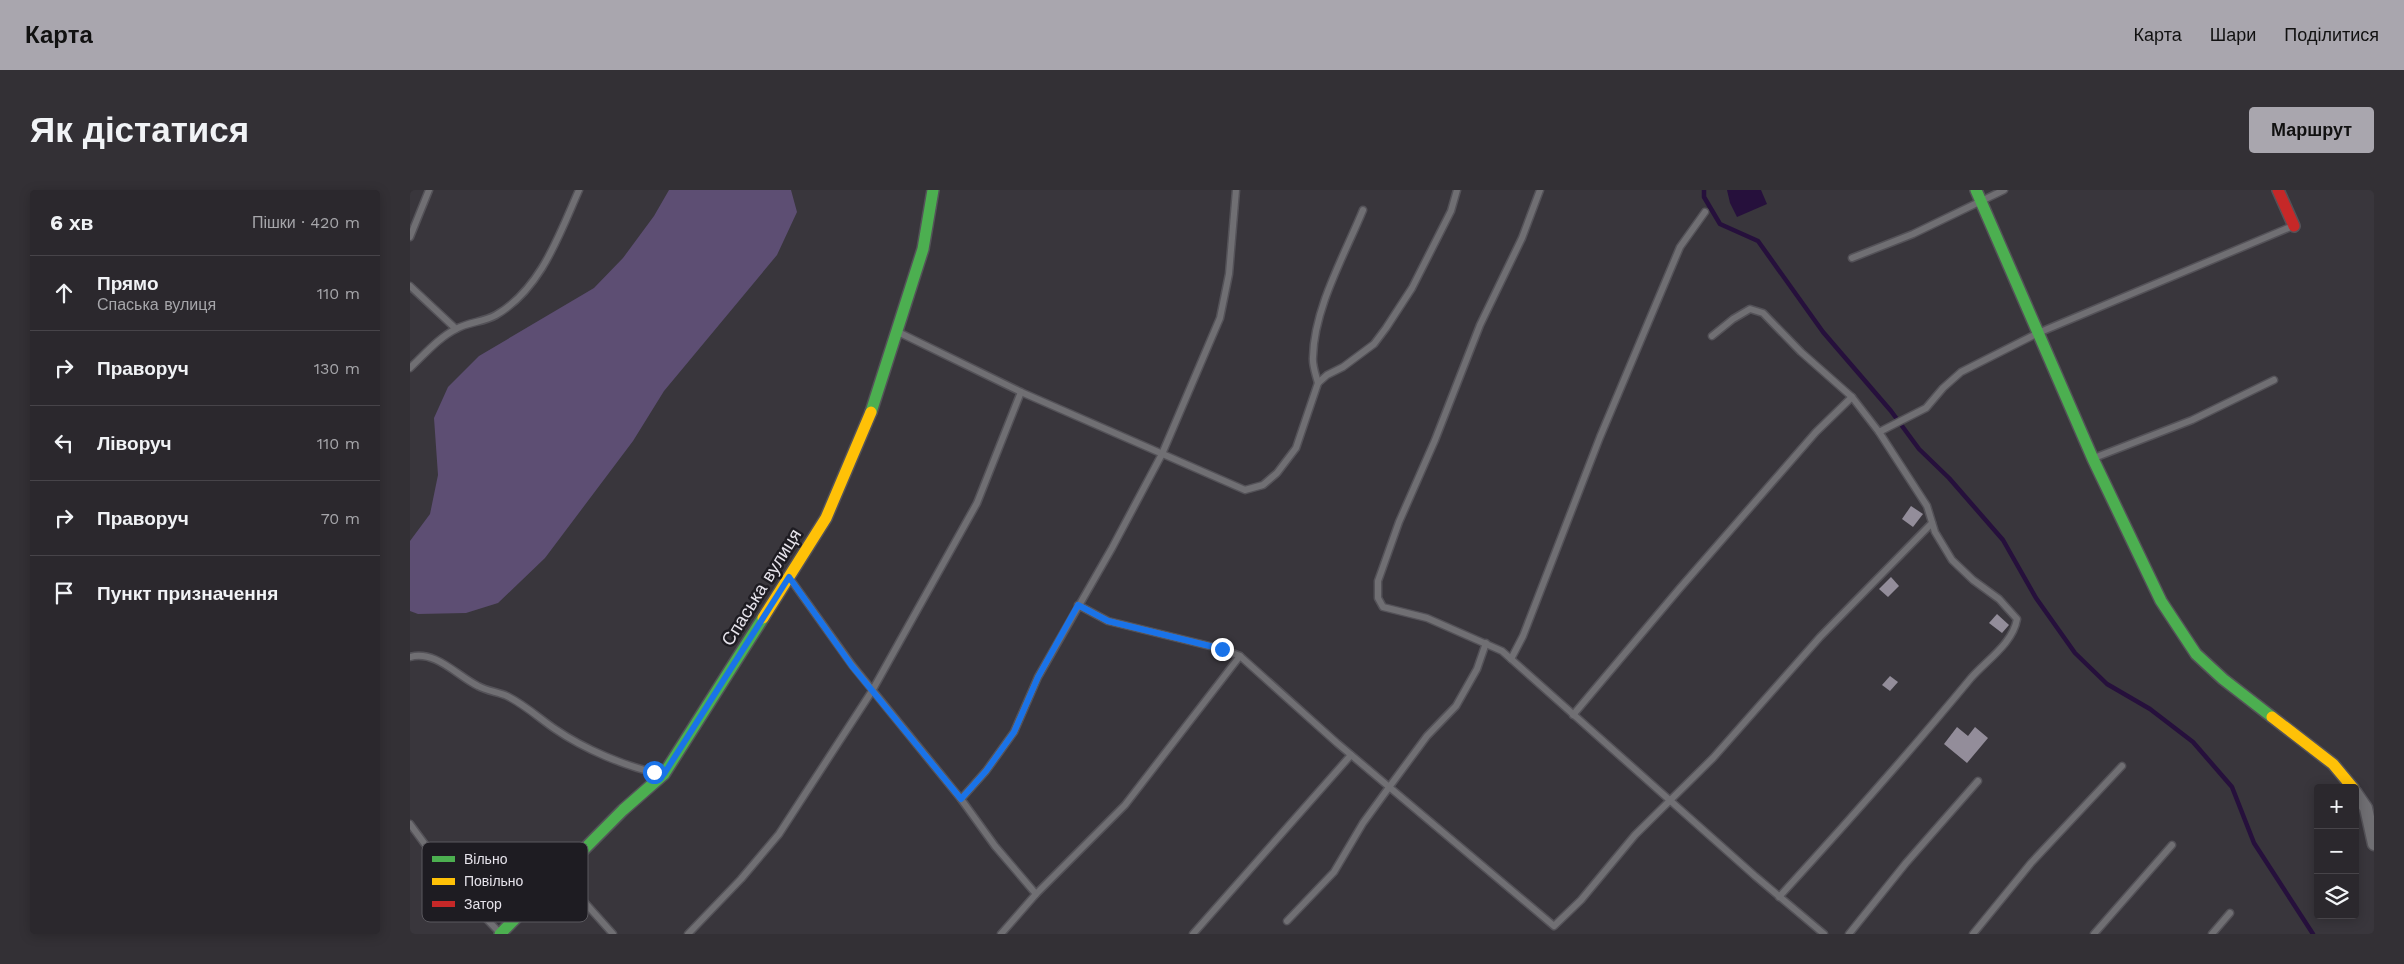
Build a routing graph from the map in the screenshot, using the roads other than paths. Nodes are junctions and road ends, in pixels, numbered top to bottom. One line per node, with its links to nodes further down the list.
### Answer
1 (429, 190): 13 (lane)
2 (579, 190): 16 (lane)
3 (933, 190): 17 (street, Спаська вулиця)
4 (1236, 190): 26 (lane)
5 (1456, 190): 22 (lane)
6 (1540, 190): 31 (lane)
7 (2004, 190): 9 (lane)
8 (2278, 190): 12 (street)
9 (1978, 195): 14 (lane); 18 (street)
10 (1363, 210): 22 (lane)
11 (1705, 212): 34 (lane)
12 (2294, 226): 18 (lane)
13 (410, 237)
14 (1852, 258)
15 (410, 286): 16 (lane)
16 (456, 328): 20 (lane)
17 (897, 331): 23 (lane); 29 (street, Спаська вулиця)
18 (2038, 333): 25 (lane); 27 (street)
19 (1712, 336): 24 (lane)
20 (410, 368)
21 (2274, 380): 27 (lane)
22 (1318, 383): 26 (lane)
23 (1021, 392): 26 (lane); 35 (lane)
24 (1852, 397): 25 (lane); 36 (lane)
25 (1879, 432): 28 (lane)
26 (1162, 454): 30 (lane)
27 (2093, 459): 41 (street)
28 (1932, 523): 45 (lane); 52 (lane)
29 (789, 577): 35 (lane); 39 (street, Спаська вулиця)
30 (1078, 605): 32 (lane); 44 (lane)
31 (1486, 643): 34 (lane); 42 (lane)
32 (1240, 656): 37 (lane); 51 (lane)
33 (410, 657): 39 (lane)
34 (1511, 659): 36 (lane)
35 (872, 691): 44 (lane); 60 (lane)
36 (1573, 715): 45 (lane)
37 (1351, 755): 42 (lane); 62 (lane)
38 (2122, 766): 65 (lane)
39 (664, 774): 50 (street, Спаська вулиця)
40 (1978, 781): 64 (lane)
41 (2350, 784)
42 (1390, 786): 45 (lane); 55 (lane)
43 (2359, 798): 48 (street)
44 (961, 799): 51 (lane)
45 (1670, 800): 52 (lane)
46 (410, 824): 47 (lane)
47 (423, 842)
48 (2374, 844)
49 (2172, 845): 66 (lane)
50 (588, 846)
51 (1036, 894): 61 (lane)
52 (1779, 897): 63 (lane)
53 (588, 907): 59 (lane)
54 (2230, 913): 67 (lane)
55 (1287, 921)
56 (489, 922): 58 (lane)
57 (512, 922): 58 (street, Спаська вулиця)
58 (500, 934)
59 (612, 934)
60 (688, 934)
61 (1001, 934)
62 (1193, 934)
63 (1824, 934)
64 (1849, 934)
65 (1973, 934)
66 (2094, 934)
67 (2212, 934)

